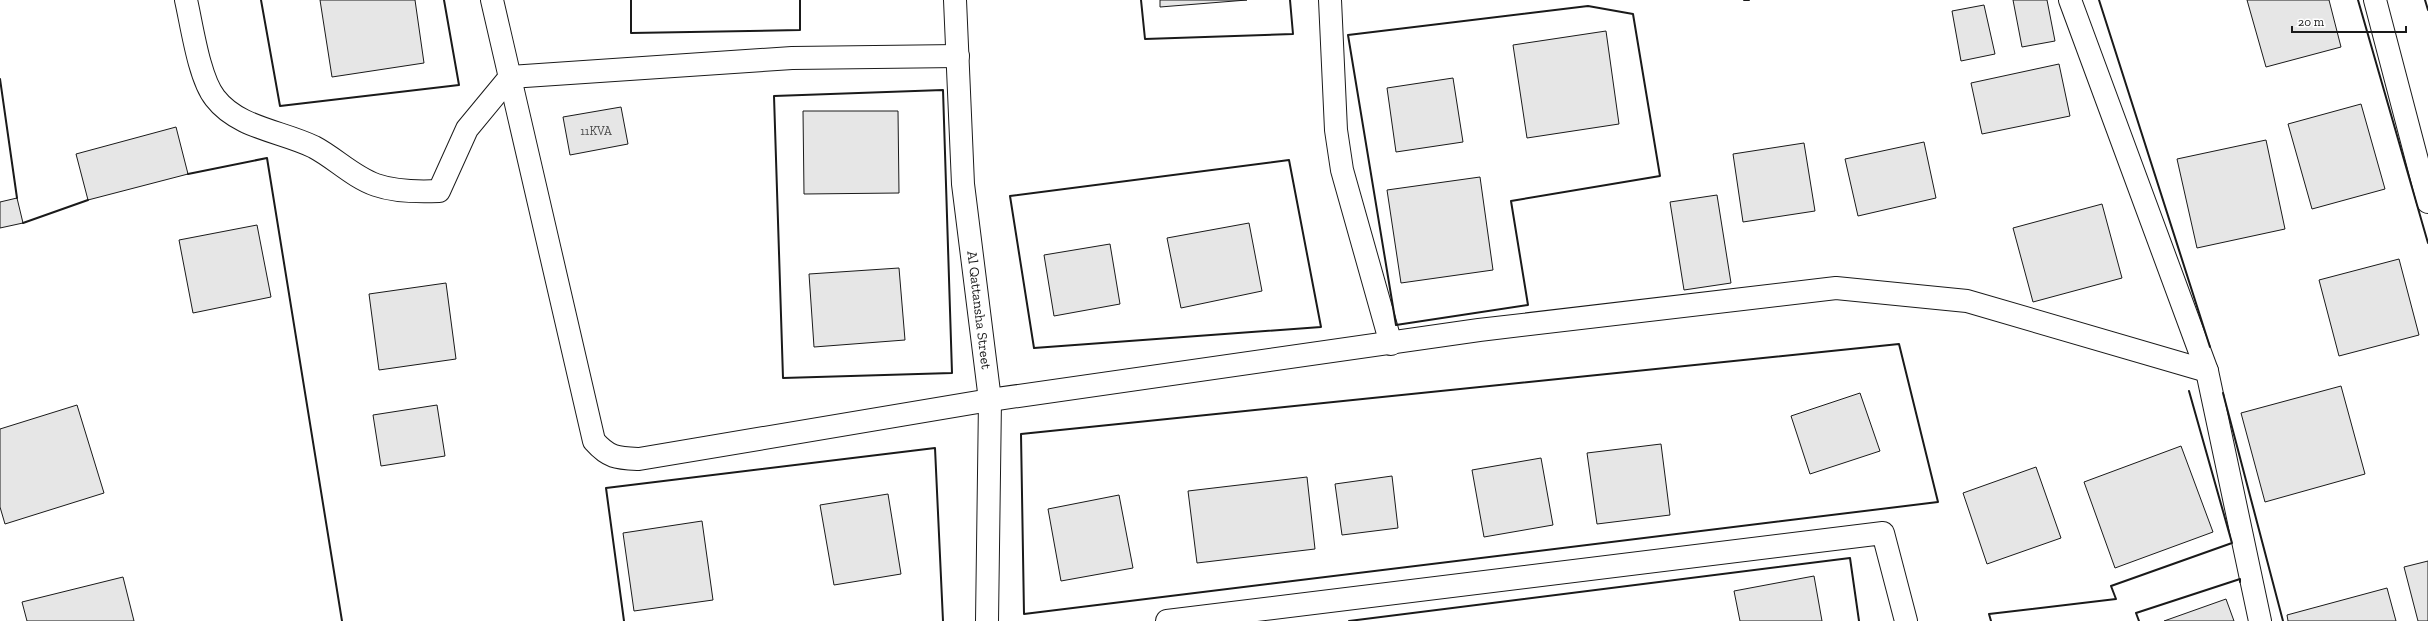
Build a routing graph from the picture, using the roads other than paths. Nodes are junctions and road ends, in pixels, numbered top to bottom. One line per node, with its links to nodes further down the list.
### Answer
1 (186, 0): 8 (street)
2 (492, 0): 8 (street)
3 (955, 0): 7 (street, Al Qattansha Street)
4 (1330, 0): 10 (street)
5 (2070, 0): 11 (street)
6 (2375, 0): 9 (street)
7 (958, 56): 8 (street); 12 (street, Al Qattansha Street)
8 (510, 77): 12 (street)
9 (2428, 202)
10 (1391, 344): 11 (street); 12 (street)
11 (2207, 371): 16 (street)
12 (990, 400): 13 (street, Al Qattansha Street)
13 (987, 621)
14 (1167, 621): 15 (street)
15 (1906, 621)
16 (2260, 621)

